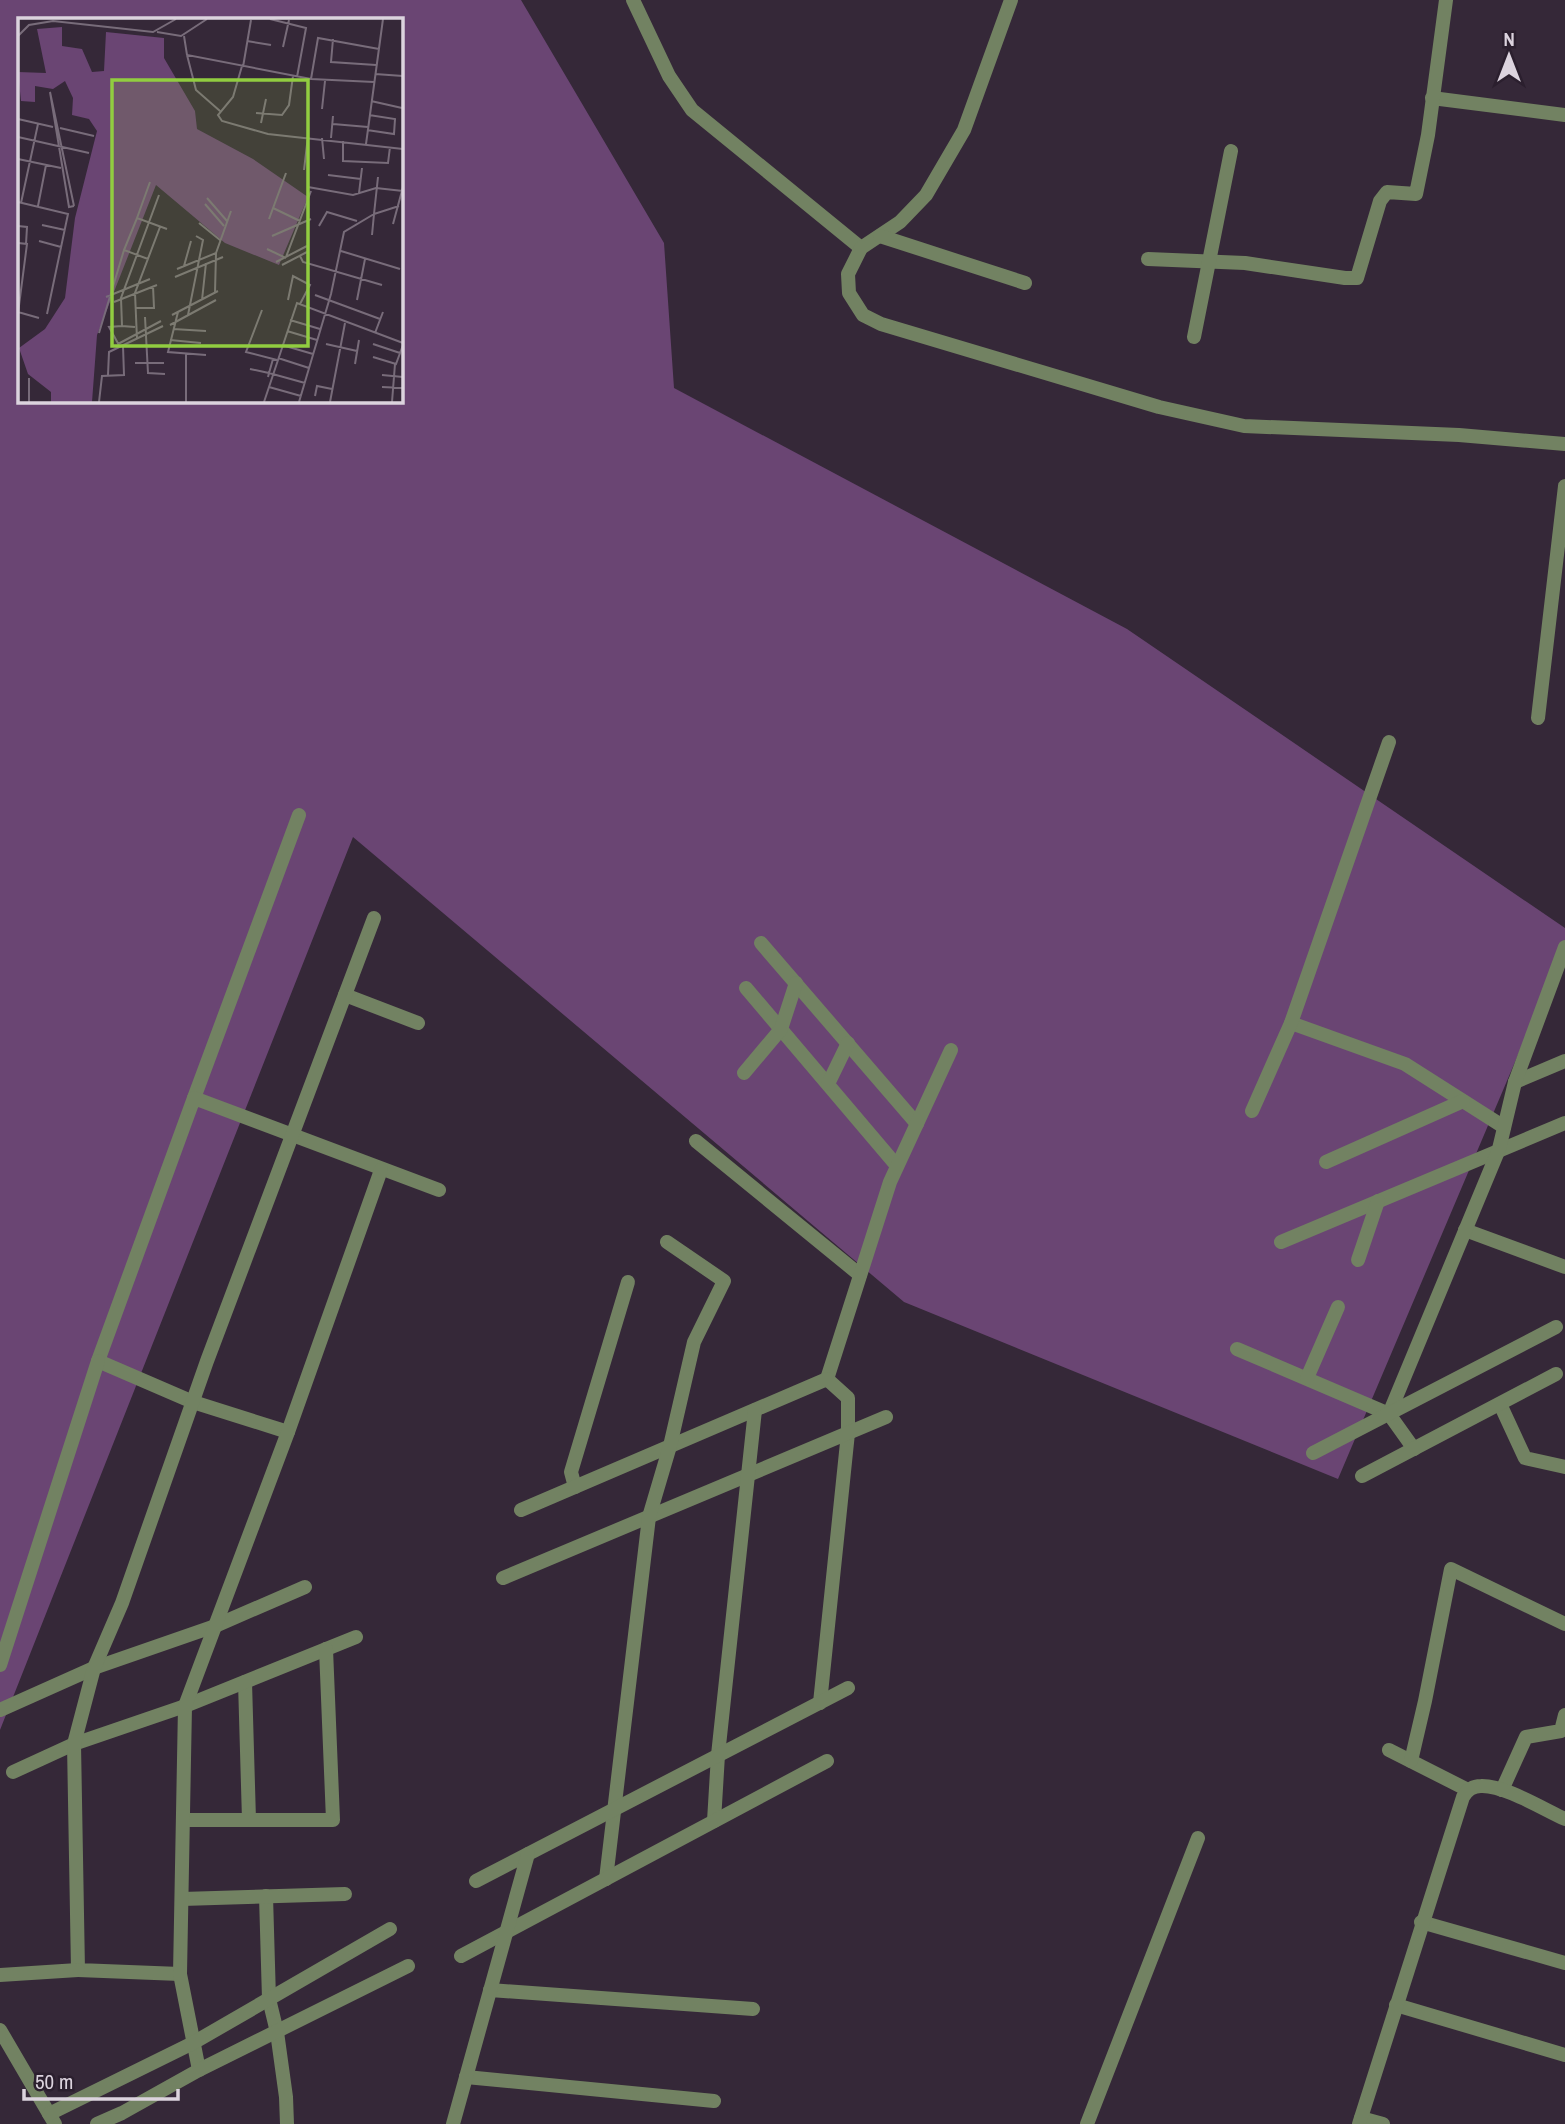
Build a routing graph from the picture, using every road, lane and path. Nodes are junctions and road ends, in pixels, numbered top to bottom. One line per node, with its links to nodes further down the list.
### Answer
1 (633, 0): 8 (street)
2 (1011, 0): 7 (street)
3 (1446, 0): 4 (street)
4 (1432, 98): 5 (street); 10 (street)
5 (1565, 116)
6 (1231, 151): 10 (street)
7 (880, 236): 8 (street); 11 (street)
8 (861, 248): 13 (street)
9 (1148, 259): 10 (street)
10 (1209, 262): 12 (street)
11 (1025, 284)
12 (1194, 337)
13 (1565, 444)
14 (1565, 486): 15 (street)
15 (1538, 718)
16 (1389, 741): 25 (street)
17 (299, 815): 33 (street)
18 (374, 918): 23 (street)
19 (761, 943): 21 (street)
20 (1565, 947): 31 (street)
21 (796, 983): 26 (street); 27 (street)
22 (746, 988): 26 (street)
23 (345, 995): 24 (street); 39 (street)
24 (418, 1023)
25 (1291, 1023): 34 (street); 35 (street)
26 (781, 1029): 30 (street); 32 (street)
27 (848, 1043): 32 (street); 37 (street)
28 (951, 1049): 37 (street)
29 (1565, 1061): 31 (street)
30 (744, 1073)
31 (1515, 1082): 38 (street)
32 (828, 1084): 43 (street)
33 (194, 1098): 39 (street); 57 (street)
34 (1463, 1101): 38 (street); 42 (street)
35 (1252, 1111)
36 (1565, 1123): 41 (street)
37 (917, 1124): 43 (street)
38 (1504, 1127): 41 (street)
39 (294, 1135): 44 (street); 61 (street)
40 (695, 1141): 52 (street)
41 (1499, 1149): 46 (street); 47 (street)
42 (1326, 1163)
43 (897, 1166): 52 (street)
44 (381, 1170): 45 (street); 66 (street)
45 (439, 1190)
46 (1378, 1201): 49 (street); 50 (street)
47 (1465, 1230): 51 (street); 64 (street)
48 (667, 1242): 68 (street)
49 (1281, 1242)
50 (1358, 1260)
51 (1565, 1267)
52 (860, 1275): 60 (street)
53 (628, 1282): 74 (street)
54 (1338, 1307): 59 (street)
55 (1556, 1327): 64 (street)
56 (1237, 1349): 59 (street)
57 (98, 1361): 61 (street); 83 (street)
58 (1556, 1374): 62 (street)
59 (1307, 1378): 64 (street)
60 (827, 1379): 63 (street); 67 (street)
61 (193, 1402): 66 (street); 84 (street)
62 (1500, 1404): 69 (street); 71 (street)
63 (755, 1410): 68 (street); 72 (street)
64 (1389, 1413): 69 (street); 70 (street)
65 (886, 1417): 67 (street)
66 (288, 1432): 80 (street)
67 (848, 1433): 72 (street); 87 (street)
68 (670, 1446): 74 (street); 76 (street)
69 (1414, 1449): 73 (street)
70 (1313, 1453)
71 (1565, 1467)
72 (748, 1475): 76 (street); 93 (street)
73 (1362, 1476)
74 (575, 1486): 75 (street)
75 (521, 1510)
76 (649, 1517): 77 (street); 99 (street)
77 (503, 1578)
78 (305, 1587): 80 (street)
79 (1565, 1624): 95 (street)
80 (215, 1626): 84 (street); 88 (street)
81 (356, 1637): 82 (street)
82 (326, 1649): 85 (street); 102 (street)
83 (0, 1665)
84 (94, 1668): 89 (street); 91 (street)
85 (245, 1682): 88 (street); 102 (street)
86 (848, 1688): 87 (street)
87 (820, 1703): 93 (street)
88 (185, 1706): 91 (street); 101 (street)
89 (0, 1710)
90 (1565, 1715): 98 (street)
91 (74, 1744): 96 (street); 117 (street)
92 (1389, 1750): 95 (street)
93 (718, 1755): 99 (street); 103 (street)
94 (827, 1761): 103 (street)
95 (1411, 1761): 97 (street)
96 (13, 1772)
97 (1468, 1790): 98 (street); 111 (street)
98 (1502, 1790): 100 (street)
99 (614, 1809): 105 (street); 106 (street)
100 (1565, 1819)
101 (184, 1820): 102 (street); 110 (street)
102 (249, 1820)
103 (714, 1821): 106 (street)
104 (1198, 1838): 136 (street)
105 (528, 1854): 107 (street); 113 (street)
106 (606, 1879): 113 (street)
107 (475, 1881)
108 (345, 1894): 109 (street)
109 (265, 1896): 110 (street); 121 (street)
110 (182, 1899): 118 (street)
111 (1421, 1922): 115 (street); 122 (street)
112 (390, 1929): 121 (street)
113 (506, 1932): 114 (street); 120 (street)
114 (461, 1955)
115 (1565, 1963)
116 (408, 1966): 125 (street)
117 (78, 1970): 118 (street); 119 (street)
118 (180, 1974): 126 (street)
119 (0, 1975)
120 (490, 1990): 123 (street); 129 (street)
121 (269, 1999): 125 (street); 126 (street)
122 (1396, 2005): 127 (street); 132 (street)
123 (753, 2009)
124 (0, 2030): 131 (street)
125 (276, 2032): 128 (street); 134 (street)
126 (193, 2042): 128 (street); 131 (street)
127 (1565, 2054)
128 (199, 2070): 133 (street)
129 (466, 2077): 130 (street); 135 (street)
130 (714, 2101)
131 (52, 2119)
132 (1360, 2121): 137 (street)
133 (97, 2124)
134 (287, 2124)
135 (453, 2124)
136 (1087, 2124)
137 (1383, 2124)

